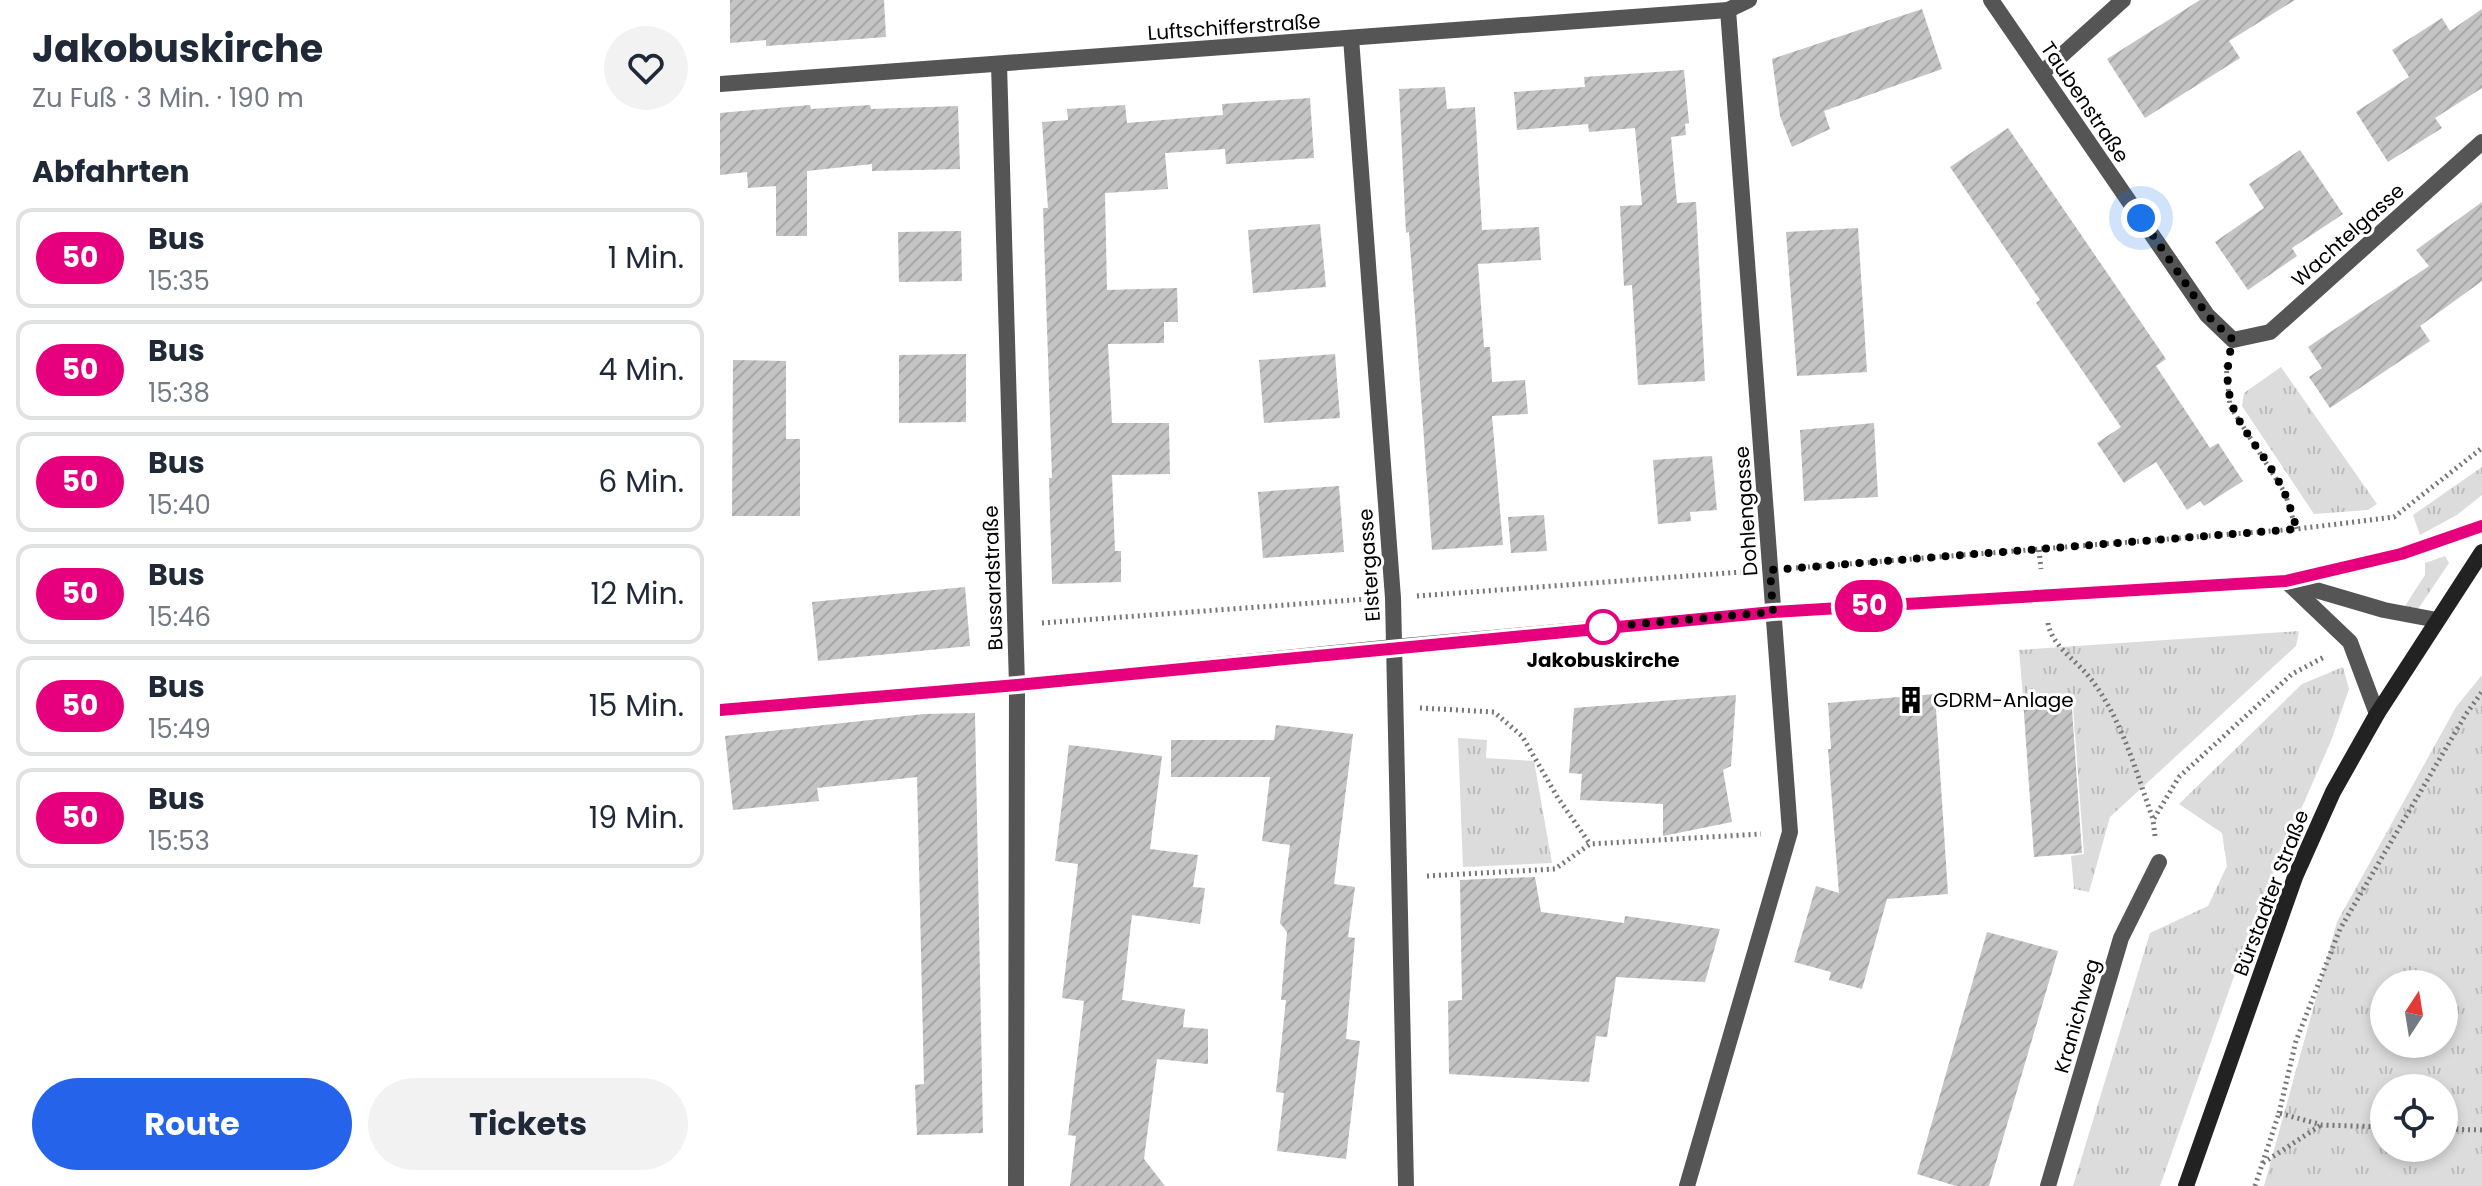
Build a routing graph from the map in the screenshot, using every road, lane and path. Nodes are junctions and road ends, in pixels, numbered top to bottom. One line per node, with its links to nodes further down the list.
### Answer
1 (1749, 0): 4 (street, Luftschifferstraße)
2 (1991, 0): 7 (street, Taubenstraße)
3 (2123, 0): 7 (street)
4 (1728, 10): 5 (street, Luftschifferstraße); 17 (street, Dohlengasse)
5 (1351, 38): 6 (street, Luftschifferstraße); 23 (street, Elstergasse)
6 (999, 64): 8 (street, Luftschifferstraße); 24 (street, Bussardstraße)
7 (2042, 73): 10 (street, Taubenstraße)
8 (720, 84)
9 (2482, 142): 10 (street, Wachtelgasse)
10 (2233, 340): 14 (path)
11 (2482, 448): 12 (path)
12 (2394, 517): 14 (path); 16 (path)
13 (2482, 526): 16 (street)
14 (2297, 529): 17 (path)
15 (2482, 552): 21 (main road, Bürstadter Straße)
16 (2401, 554): 18 (street)
17 (1770, 570): 20 (street, Dohlengasse)
18 (2286, 581): 19 (street); 21 (street); 22 (street)
19 (2044, 595): 20 (street); 29 (path)
20 (1773, 612): 23 (street); 30 (street, Dohlengasse)
21 (2437, 620): 28 (main road, Bürstadter Straße)
22 (2350, 642): 28 (street); 29 (path)
23 (1394, 647): 24 (street); 26 (street, Elstergasse)
24 (1017, 685): 27 (street); 40 (street, Bussardstraße)
25 (2482, 692): 34 (path)
26 (1395, 707): 31 (path); 33 (street, Elstergasse)
27 (720, 710)
28 (2377, 714): 44 (main road, Bürstadter Straße)
29 (2153, 820): 32 (path)
30 (1790, 832): 31 (path); 42 (street, Dohlengasse)
31 (1590, 844): 33 (path)
32 (2159, 862): 43 (street, Kranichweg)
33 (1398, 878): 41 (street, Elstergasse)
34 (2279, 1113): 35 (path); 39 (path)
35 (2322, 1125): 36 (path); 39 (path)
36 (2370, 1127)
37 (2458, 1129): 38 (path)
38 (2482, 1130)
39 (2263, 1163): 45 (path)
40 (1016, 1186)
41 (1406, 1186)
42 (1687, 1186)
43 (2048, 1186)
44 (2186, 1186)
45 (2255, 1186)

